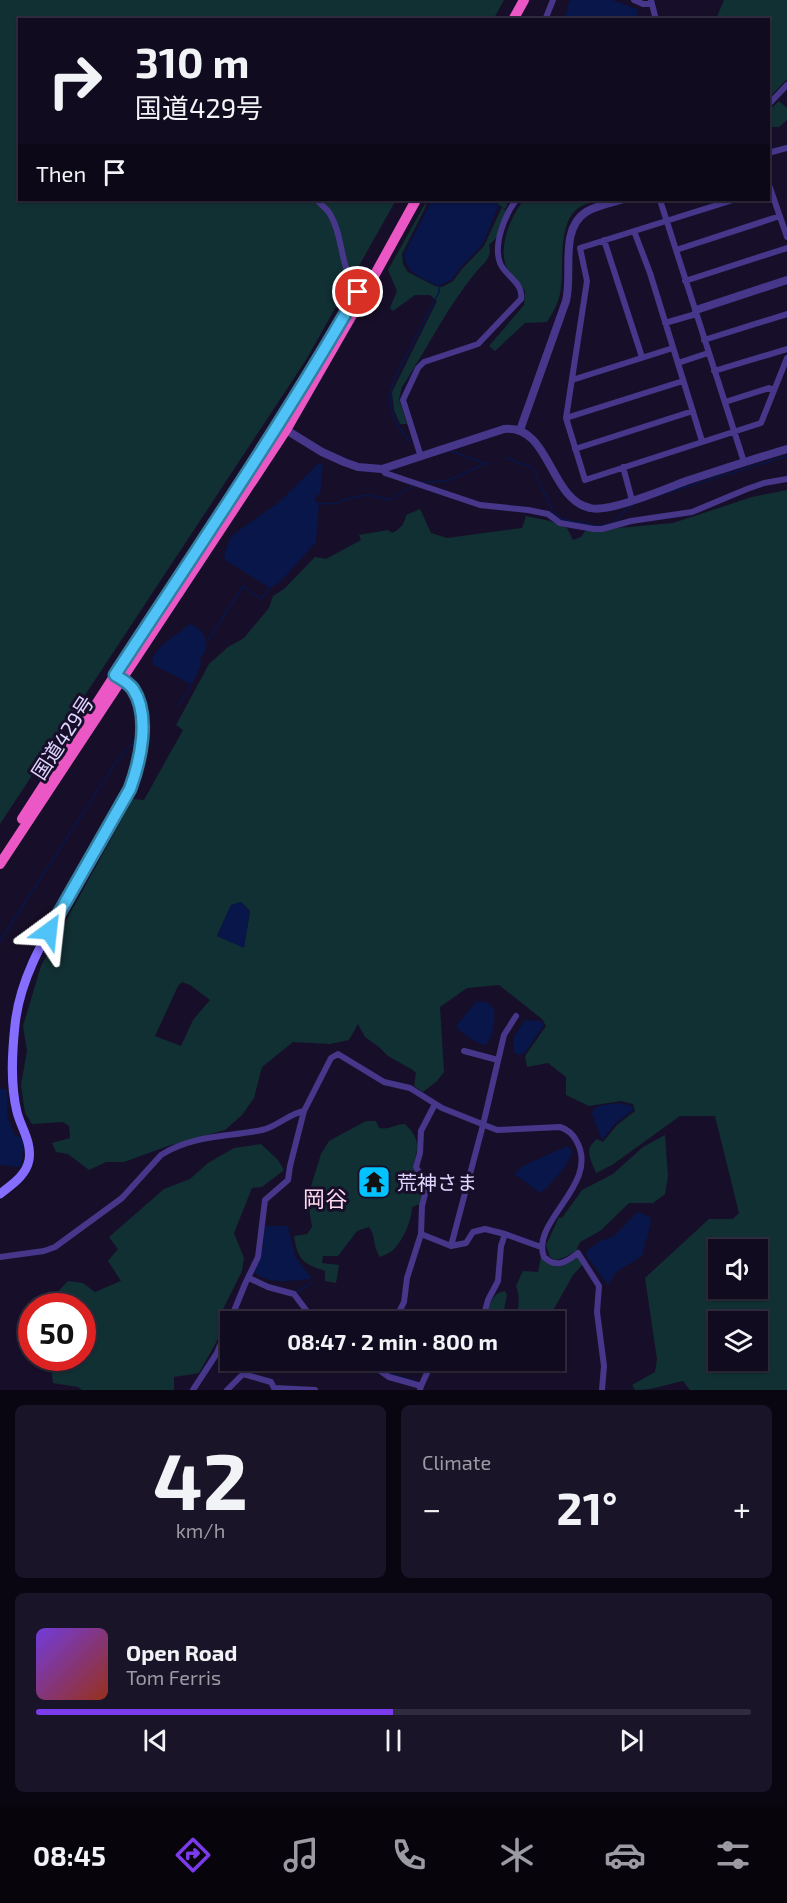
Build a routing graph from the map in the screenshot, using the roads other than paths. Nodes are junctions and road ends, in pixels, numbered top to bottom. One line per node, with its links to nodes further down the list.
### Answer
1 (516, 0): 6 (highway)
2 (524, 0): 7 (highway)
3 (553, 0): 8 (street)
4 (634, 0): 5 (street)
5 (651, 2): 9 (street)
6 (506, 18)
7 (514, 18)
8 (546, 18)
9 (655, 18)
10 (787, 85): 11 (street)
11 (770, 103)
12 (787, 148): 13 (street)
13 (770, 152)
14 (770, 189): 22 (street)
15 (318, 201): 31 (street)
16 (407, 201): 31 (highway, 国道429号)
17 (415, 201): 49 (highway, 国道429号)
18 (516, 201): 55 (street)
19 (618, 201): 50 (street)
20 (660, 201): 23 (street)
21 (730, 201): 23 (street)
22 (780, 216): 25 (street); 28 (street)
23 (667, 221): 24 (street); 28 (street)
24 (634, 231): 26 (street); 34 (street)
25 (787, 237)
26 (604, 240): 39 (street); 43 (street)
27 (787, 248): 29 (street)
28 (676, 250): 29 (street)
29 (685, 280): 32 (street)
30 (787, 280): 32 (street)
31 (358, 292): 49 (highway, 国道429号)
32 (696, 312): 34 (street); 35 (street)
33 (787, 314): 35 (street)
34 (665, 323): 36 (street)
35 (704, 340): 38 (street)
36 (673, 348): 39 (street); 41 (street)
37 (787, 349): 42 (street)
38 (708, 353): 41 (street); 42 (street)
39 (642, 357): 43 (street)
40 (787, 358): 45 (street)
41 (678, 363): 44 (street)
42 (714, 371): 46 (street)
43 (572, 380): 48 (street)
44 (683, 381): 47 (street); 48 (street)
45 (774, 390): 46 (street); 51 (street)
46 (725, 402): 51 (street)
47 (693, 411): 52 (street); 53 (street)
48 (566, 418): 53 (street)
49 (282, 427): 58 (street); 61 (highway, 国道429号)
50 (520, 430): 55 (street); 60 (street)
51 (735, 432): 52 (street); 56 (street)
52 (702, 441): 57 (street)
53 (575, 449): 57 (street)
54 (787, 449): 56 (street)
55 (421, 457): 58 (street)
56 (744, 462): 60 (street)
57 (623, 467): 60 (street)
58 (382, 469): 59 (street)
59 (787, 479)
60 (632, 500)
61 (118, 677): 62 (highway, 国道429号); 63 (highway, 国道429号); 70 (main road)
62 (0, 852)
63 (0, 864)
64 (516, 1016): 66 (street)
65 (464, 1051): 66 (street)
66 (498, 1060): 69 (street)
67 (435, 1104): 68 (street); 69 (street); 71 (street)
68 (304, 1111): 75 (street); 76 (street)
69 (483, 1125): 73 (street); 74 (street)
70 (0, 1194)
71 (421, 1234): 73 (street); 78 (street)
72 (505, 1234): 73 (street); 74 (street); 79 (street)
73 (451, 1246)
74 (541, 1246): 87 (street)
75 (0, 1257)
76 (249, 1278): 77 (street); 84 (street)
77 (307, 1311)
78 (400, 1311)
79 (485, 1311)
80 (381, 1371): 82 (street)
81 (428, 1371): 82 (street)
82 (421, 1386)
83 (274, 1389): 85 (street); 86 (street)
84 (193, 1390)
85 (227, 1390)
86 (315, 1390)
87 (602, 1390)

